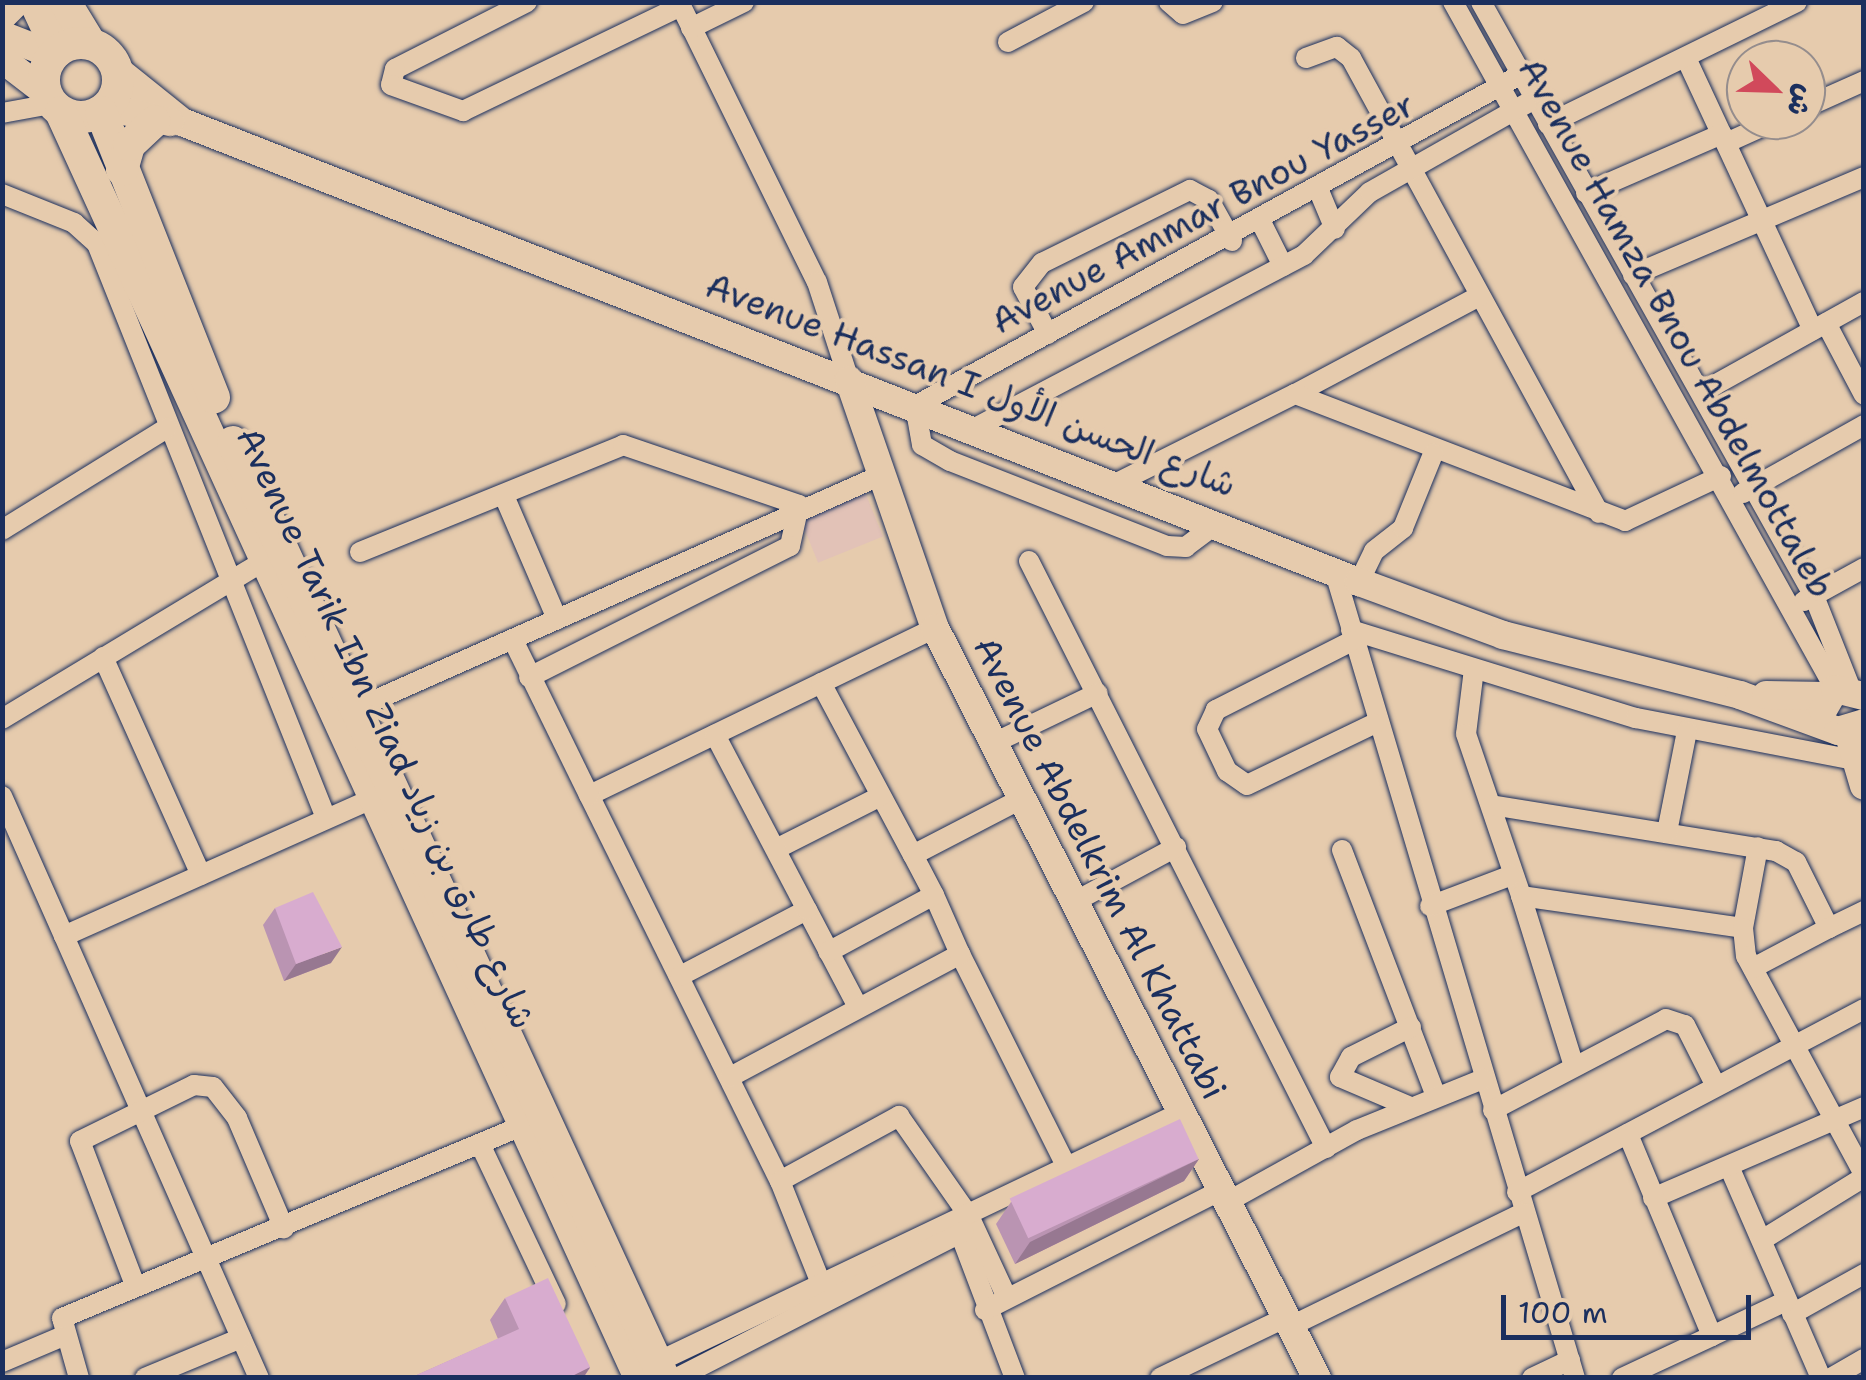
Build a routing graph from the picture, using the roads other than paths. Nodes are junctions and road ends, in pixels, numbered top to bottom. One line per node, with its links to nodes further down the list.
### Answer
1 (14, 2): 13 (main road)
2 (36, 2): 18 (main road)
3 (66, 2): 17 (main road)
4 (527, 2): 12 (street)
5 (744, 2): 14 (street)
6 (1084, 2): 16 (street)
7 (1169, 2): 8 (street)
8 (1213, 2)
9 (1454, 2): 23 (street, Avenue Hamza Bnou Abdelmottaleb)
10 (1481, 2): 23 (street)
11 (1797, 2): 20 (street)
12 (680, 4): 14 (street)
13 (2, 14)
14 (691, 28): 50 (street)
15 (2, 35): 18 (main road)
16 (1008, 42)
17 (90, 43): 18 (main road); 22 (main road, Avenue Hassan I شارع الحسن الأول)
18 (55, 53): 26 (main road)
19 (1306, 58): 33 (street)
20 (1686, 58): 31 (street); 32 (street)
21 (2, 59): 26 (main road)
22 (116, 68): 28 (main road); 30 (main road, Avenue Hassan I شارع الحسن الأول)
23 (1511, 81): 27 (street); 33 (street, Avenue Ammar Bnou Yasser)
24 (1864, 81): 25 (street)
25 (1826, 98)
26 (53, 103): 28 (main road, Avenue Hassan I شارع الحسن الأول); 29 (street); 72 (main road, Avenue Tarik Ibn Ziad شارع طارق بن زياد)
27 (1524, 104): 31 (street); 34 (street); 61 (street, Avenue Hamza Bnou Abdelmottaleb)
28 (104, 110): 30 (main road, Avenue Hassan I شارع الحسن الأول); 35 (main road, Avenue Tarik Ibn Ziad شارع طارق بن زياد)
29 (2, 113)
30 (168, 122): 35 (main road); 50 (main road, Avenue Hassan I شارع الحسن الأول)
31 (1548, 124): 38 (street)
32 (1724, 139): 38 (street); 40 (street)
33 (1398, 146): 34 (street); 37 (street, Avenue Ammar Bnou Yasser)
34 (1410, 168): 42 (street); 46 (street)
35 (122, 170): 92 (main road, Avenue Tarik Ibn Ziad شارع طارق بن زياد)
36 (1864, 177): 40 (street)
37 (1319, 191): 41 (street, Avenue Ammar Bnou Yasser); 42 (street)
38 (1586, 193): 45 (street)
39 (2, 194): 56 (street)
40 (1763, 223): 45 (street); 48 (street)
41 (1262, 224): 43 (street, Avenue Ammar Bnou Yasser); 44 (street)
42 (1334, 229): 44 (street)
43 (1232, 241): 49 (street, Avenue Ammar Bnou Yasser); 49 (street)
44 (1283, 266): 57 (street)
45 (1634, 275): 51 (street)
46 (1479, 296): 52 (street); 68 (street)
47 (1864, 302): 48 (street)
48 (1820, 326): 51 (street); 53 (street)
49 (1048, 334): 54 (street, Avenue Ammar Bnou Yasser)
50 (850, 380): 54 (main road, Avenue Hassan I شارع الحسن الأول); 60 (main road, Avenue Abdelkrim Al Khattabi)
51 (1702, 392): 63 (street)
52 (1295, 394): 58 (street); 62 (street)
53 (1864, 395)
54 (915, 406): 57 (main road, Avenue Hassan I شارع الحسن الأول); 67 (street)
55 (1864, 425): 63 (street)
56 (166, 428): 70 (street); 77 (street)
57 (971, 430): 59 (main road, Avenue Hassan I شارع الحسن الأول)
58 (1433, 454): 68 (street); 76 (street)
59 (1088, 474): 62 (main road, Avenue Hassan I شارع الحسن الأول); 67 (street)
60 (878, 476): 66 (street); 82 (main road, Avenue Abdelkrim Al Khattabi)
61 (1721, 476): 65 (street, Avenue Hamza Bnou Abdelmottaleb); 68 (street)
62 (1114, 484): 69 (main road, Avenue Hassan I شارع الحسن الأول)
63 (1754, 486): 65 (street); 78 (street)
64 (504, 498): 66 (street); 71 (street); 81 (street)
65 (1734, 498): 79 (street, Avenue Hamza Bnou Abdelmottaleb)
66 (800, 505): 75 (street); 80 (street)
67 (1074, 508): 69 (street)
68 (1600, 512)
69 (1216, 524): 76 (main road, Avenue Hassan I شارع الحسن الأول)
70 (2, 530)
71 (360, 552)
72 (264, 561): 77 (street); 103 (main road, Avenue Tarik Ibn Ziad شارع طارق بن زياد)
73 (1028, 561): 90 (street)
74 (1864, 568): 78 (street)
75 (644, 578): 80 (street); 81 (street)
76 (1347, 578): 83 (street); 91 (main road, Avenue Hassan I شارع الحسن الأول)
77 (228, 582): 85 (street); 106 (street)
78 (1814, 596): 79 (street); 89 (street)
79 (1795, 606): 89 (street, Avenue Hamza Bnou Abdelmottaleb)
80 (660, 612): 87 (street)
81 (557, 619): 84 (street)
82 (935, 628): 88 (street); 98 (main road, Avenue Abdelkrim Al Khattabi)
83 (1352, 636): 86 (street); 94 (street); 94 (street)
84 (513, 640): 87 (street); 92 (street)
85 (103, 657): 93 (street); 113 (street)
86 (1474, 669): 96 (street); 105 (street)
87 (529, 678): 100 (street)
88 (821, 682): 97 (street); 102 (street)
89 (1853, 691): 91 (main road, Avenue Hassan I شارع الحسن الأول); 95 (main road)
90 (1098, 693): 98 (street); 110 (street)
91 (1740, 695): 95 (main road, Avenue Hassan I شارع الحسن الأول)
92 (362, 706): 174 (main road, Avenue Tarik Ibn Ziad شارع طارق بن زياد)
93 (2, 718)
94 (1374, 724): 118 (street)
95 (1854, 725): 99 (main road)
96 (1688, 731): 99 (street); 107 (street)
97 (715, 735): 100 (street); 109 (street)
98 (994, 743): 104 (main road, Avenue Abdelkrim Al Khattabi)
99 (1860, 770)
100 (589, 794): 127 (street)
101 (2, 796): 123 (street)
102 (881, 796): 109 (street); 112 (street)
103 (374, 798): 106 (street); 143 (main road, Avenue Tarik Ibn Ziad شارع طارق بن زياد)
104 (1021, 799): 112 (street); 117 (main road, Avenue Abdelkrim Al Khattabi)
105 (1492, 804): 107 (street); 114 (street)
106 (326, 818): 113 (street)
107 (1668, 832): 108 (street)
108 (1758, 847): 121 (street); 122 (street)
109 (778, 848): 119 (street)
110 (1176, 848): 117 (street); 146 (street)
111 (1342, 850): 130 (street)
112 (913, 855): 115 (street)
113 (201, 875): 123 (street)
114 (1512, 875): 116 (street); 118 (street)
115 (934, 895): 124 (street); 125 (street)
116 (1521, 896): 121 (street); 132 (street)
117 (1074, 902): 141 (main road, Avenue Abdelkrim Al Khattabi)
118 (1430, 906): 134 (street)
119 (807, 910): 124 (street); 127 (street)
120 (1864, 911): 122 (street)
121 (1743, 928): 126 (street)
122 (1829, 928): 126 (street)
123 (64, 936): 139 (street)
124 (828, 952): 128 (street)
125 (960, 954): 128 (street); 147 (street)
126 (1753, 968): 131 (street)
127 (680, 976): 133 (street)
128 (858, 1008): 133 (street)
129 (1864, 1009): 131 (street)
130 (1411, 1027): 136 (street); 137 (street)
131 (1794, 1046): 135 (street); 142 (street)
132 (1574, 1066): 135 (street); 140 (street)
133 (730, 1078): 150 (street)
134 (1484, 1079): 136 (street); 140 (street)
135 (1716, 1086): 144 (street)
136 (1436, 1096): 137 (street)
137 (1408, 1106): 146 (street)
138 (1864, 1106): 142 (street)
139 (139, 1109): 156 (street); 158 (street); 161 (street)
140 (1493, 1110): 151 (street)
141 (1182, 1112): 147 (street); 152 (main road, Avenue Abdelkrim Al Khattabi)
142 (1837, 1122): 148 (street); 149 (street)
143 (524, 1124): 145 (street); 174 (main road, Avenue Tarik Ibn Ziad شارع طارق بن زياد)
144 (1628, 1134): 151 (street); 153 (street)
145 (480, 1144): 156 (street); 167 (street)
146 (1326, 1148): 152 (street)
147 (1068, 1168): 155 (street)
148 (1732, 1171): 153 (street); 157 (street)
149 (1864, 1175): 157 (street)
150 (780, 1181): 155 (street); 160 (street)
151 (1517, 1192): 154 (street)
152 (1226, 1195): 162 (street); 166 (main road, Avenue Abdelkrim Al Khattabi)
153 (1654, 1198): 168 (street)
154 (1523, 1213): 166 (street); 173 (street)
155 (962, 1220): 160 (street); 162 (street); 163 (street); 165 (street)
156 (284, 1228): 158 (street)
157 (1762, 1240): 164 (street)
158 (205, 1259): 161 (street); 170 (street)
159 (1864, 1274): 164 (street)
160 (820, 1282): 163 (street); 174 (street)
161 (135, 1285): 169 (street)
162 (1006, 1298): 165 (street)
163 (829, 1303): 174 (street)
164 (1789, 1307): 168 (street); 183 (street)
165 (985, 1310): 179 (street)
166 (1289, 1321): 175 (street); 180 (main road, Avenue Abdelkrim Al Khattabi)
167 (566, 1324)
168 (1712, 1336): 182 (street)
169 (60, 1337): 172 (street); 176 (street)
170 (242, 1338): 177 (street); 178 (street)
171 (1864, 1359): 184 (street)
172 (2, 1362)
173 (1573, 1369): 181 (street)
174 (650, 1374)
175 (1164, 1377)
176 (79, 1378)
177 (145, 1378)
178 (259, 1378)
179 (1015, 1378)
180 (1317, 1378)
181 (1532, 1378)
182 (1622, 1378)
183 (1821, 1378)
184 (1831, 1378)

